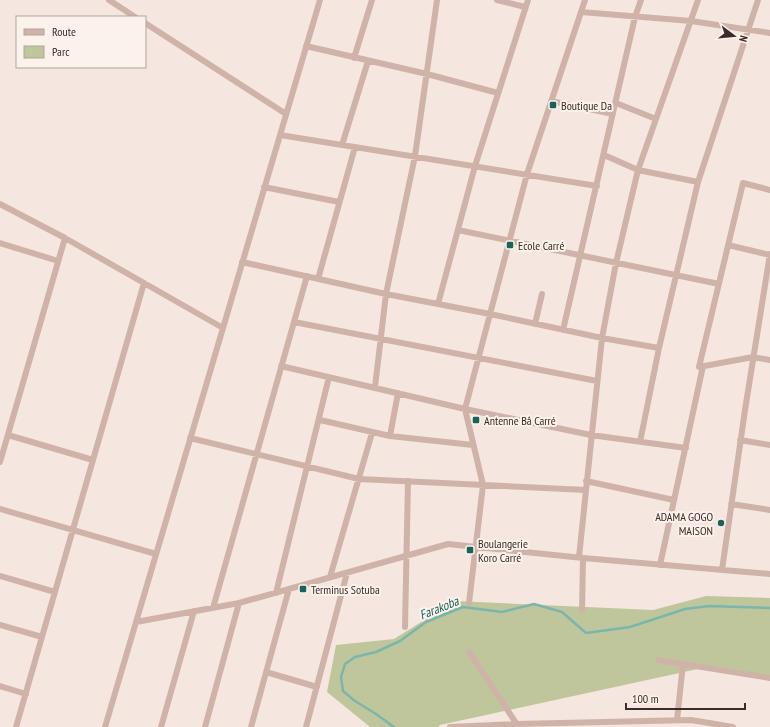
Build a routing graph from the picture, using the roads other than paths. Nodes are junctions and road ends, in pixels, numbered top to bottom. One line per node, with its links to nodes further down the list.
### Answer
1 (109, 0): 13 (street)
2 (320, 0): 19 (street)
3 (372, 0): 20 (street)
4 (437, 0): 22 (street)
5 (498, 0): 11 (street)
6 (528, 0): 11 (street)
7 (585, 0): 12 (street)
8 (641, 0): 14 (street)
9 (698, 0): 15 (street)
10 (758, 0): 17 (street)
11 (525, 7): 23 (street)
12 (581, 12): 14 (street); 24 (street)
13 (133, 16)
14 (635, 17): 15 (street); 25 (street)
15 (691, 21): 17 (street); 28 (street)
16 (146, 24): 26 (street)
17 (748, 29): 18 (street); 37 (street)
18 (770, 33)
19 (306, 46): 20 (street); 26 (street)
20 (354, 58): 21 (street)
21 (368, 61): 22 (street); 30 (street)
22 (427, 74): 23 (street); 33 (street)
23 (498, 93): 34 (street)
24 (551, 101): 27 (street); 36 (street)
25 (616, 103): 27 (street); 28 (street)
26 (286, 114): 29 (street)
27 (613, 114): 32 (street)
28 (656, 119): 35 (street)
29 (280, 134): 30 (street); 39 (street)
30 (342, 145): 31 (street)
31 (355, 147): 33 (street); 41 (street)
32 (604, 155): 35 (street); 38 (street)
33 (414, 156): 34 (street); 58 (street)
34 (475, 166): 36 (street); 43 (street)
35 (638, 170): 37 (street); 52 (street)
36 (527, 174): 38 (street); 45 (street)
37 (698, 182): 53 (street)
38 (596, 186): 49 (street)
39 (264, 187): 41 (street); 51 (street)
40 (770, 190): 47 (street)
41 (339, 202): 55 (street)
42 (0, 204): 44 (street)
43 (458, 230): 45 (street); 61 (street)
44 (65, 238): 50 (street); 56 (street)
45 (509, 241): 49 (street); 62 (street)
46 (0, 243): 50 (street)
47 (728, 245): 48 (street); 57 (street)
48 (770, 255): 60 (street)
49 (580, 256): 52 (street); 66 (street)
50 (58, 261): 82 (street)
51 (242, 262): 54 (street); 65 (street)
52 (616, 263): 53 (street); 67 (street)
53 (676, 275): 57 (street); 69 (street)
54 (307, 276): 55 (street); 63 (street)
55 (318, 279): 58 (street)
56 (144, 283): 65 (street); 92 (street)
57 (719, 284): 74 (street)
58 (386, 294): 61 (street); 68 (street)
59 (542, 294): 64 (street)
60 (767, 298): 71 (street)
61 (438, 304): 62 (street)
62 (490, 314): 64 (street); 70 (street)
63 (294, 322): 68 (street); 73 (street)
64 (535, 324): 66 (street)
65 (223, 328): 85 (street)
66 (563, 330): 67 (street)
67 (602, 338): 69 (street); 76 (street)
68 (380, 339): 70 (street); 77 (street)
69 (659, 348): 87 (street)
70 (478, 358): 76 (street); 79 (street)
71 (753, 358): 72 (street); 74 (street); 86 (street)
72 (770, 360)
73 (281, 366): 75 (street); 91 (street)
74 (703, 366): 90 (street)
75 (329, 377): 77 (street); 80 (street)
76 (597, 381): 83 (street)
77 (375, 387): 78 (street)
78 (398, 393): 79 (street); 84 (street)
79 (465, 409): 83 (street); 88 (street)
80 (320, 420): 81 (street); 94 (street)
81 (372, 432): 84 (street); 95 (street)
82 (8, 435): 92 (street); 93 (street)
83 (591, 435): 87 (street); 97 (street)
84 (390, 436): 88 (street)
85 (190, 438): 91 (street); 106 (street)
86 (740, 440): 89 (street); 101 (street)
87 (640, 442): 90 (street)
88 (473, 445): 98 (street)
89 (770, 445)
90 (686, 448): 100 (street)
91 (256, 454): 94 (street); 120 (street)
92 (93, 460): 104 (street)
93 (0, 462)
94 (308, 466): 95 (street); 117 (street)
95 (359, 479): 96 (street); 114 (street)
96 (408, 481): 98 (street); 107 (street)
97 (586, 481): 99 (street); 100 (street)
98 (483, 485): 99 (street); 105 (street)
99 (586, 490): 108 (street)
100 (674, 500): 109 (street)
101 (731, 504): 103 (street); 110 (street)
102 (0, 509): 104 (street)
103 (770, 510)
104 (73, 530): 106 (street); 116 (street)
105 (476, 547): 107 (street); 108 (street); 119 (street)
106 (156, 554): 123 (street)
107 (406, 556): 111 (street); 125 (street)
108 (581, 558): 109 (street); 121 (street)
109 (660, 565): 110 (street)
110 (722, 570): 112 (street)
111 (347, 573): 114 (street); 133 (street)
112 (770, 574)
113 (0, 576): 116 (street)
114 (330, 577): 115 (street)
115 (289, 589): 117 (street); 130 (street)
116 (55, 592): 126 (street)
117 (276, 593): 118 (street)
118 (239, 603): 120 (street); 141 (street)
119 (470, 603)
120 (213, 608): 122 (street)
121 (582, 610)
122 (194, 611): 123 (street); 140 (street)
123 (136, 622): 139 (street)
124 (0, 625): 126 (street)
125 (405, 627)
126 (42, 637): 134 (street)
127 (469, 652): 137 (street)
128 (658, 660): 129 (street)
129 (683, 664): 131 (street); 135 (street)
130 (266, 672): 133 (street); 142 (street)
131 (770, 678)
132 (0, 686): 134 (street)
133 (317, 687): 143 (street)
134 (26, 694): 138 (street)
135 (677, 720): 136 (street); 137 (street)
136 (691, 720): 145 (street); 146 (street)
137 (518, 725): 144 (street)
138 (16, 727)
139 (105, 727)
140 (161, 727)
141 (205, 727)
142 (251, 727)
143 (306, 727)
144 (450, 727)
145 (690, 727)
146 (733, 727)

